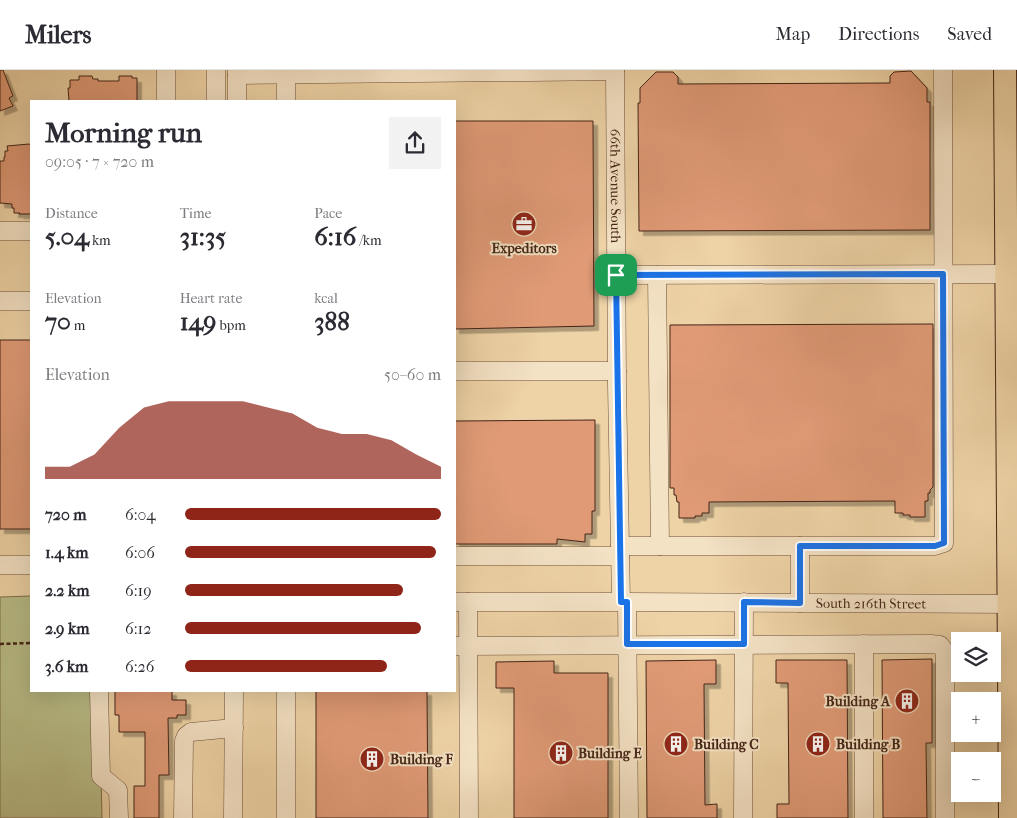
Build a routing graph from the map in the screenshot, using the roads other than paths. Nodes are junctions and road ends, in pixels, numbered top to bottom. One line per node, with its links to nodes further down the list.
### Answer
1 (166, 70): 8 (street)
2 (216, 70): 9 (street)
3 (614, 70): 7 (street); 17 (street, 66th Avenue South)
4 (943, 70): 15 (street)
5 (1005, 70): 14 (main road)
6 (237, 72): 7 (street); 10 (street)
7 (286, 74): 11 (street)
8 (166, 100)
9 (216, 100)
10 (237, 100)
11 (286, 100)
12 (0, 231): 13 (street)
13 (30, 231)
14 (1012, 236): 16 (main road)
15 (943, 274): 16 (street); 18 (street); 25 (street)
16 (1006, 274): 23 (main road)
17 (616, 275): 18 (street); 22 (street, 66th Avenue South)
18 (657, 275): 24 (street)
19 (0, 301): 20 (street)
20 (30, 301)
21 (456, 371): 22 (street)
22 (617, 371): 26 (street, 66th Avenue South)
23 (1012, 376): 34 (main road)
24 (660, 546): 25 (street); 26 (street)
25 (800, 546): 33 (street)
26 (620, 551): 27 (street); 31 (street, 66th Avenue South)
27 (456, 556)
28 (0, 565): 29 (street)
29 (30, 565)
30 (462, 602): 31 (street, South 216th Street); 38 (street)
31 (624, 602): 32 (street, South 216th Street); 35 (street, 66th Avenue South)
32 (744, 602): 33 (street, South 216th Street); 36 (street)
33 (800, 603): 34 (street, South 216th Street)
34 (1013, 604): 43 (main road)
35 (627, 644): 36 (street); 38 (street); 49 (street, 66th Avenue South)
36 (744, 644): 37 (street); 50 (street)
37 (864, 644): 51 (street); 52 (street)
38 (462, 646): 48 (street)
39 (100, 692): 44 (street)
40 (234, 692): 42 (street)
41 (286, 692): 47 (street)
42 (234, 728): 45 (street); 46 (street)
43 (1014, 783): 53 (main road)
44 (119, 818)
45 (183, 818)
46 (233, 818)
47 (286, 818)
48 (469, 818)
49 (629, 818)
50 (743, 818)
51 (864, 818)
52 (945, 818)
53 (1010, 818)

